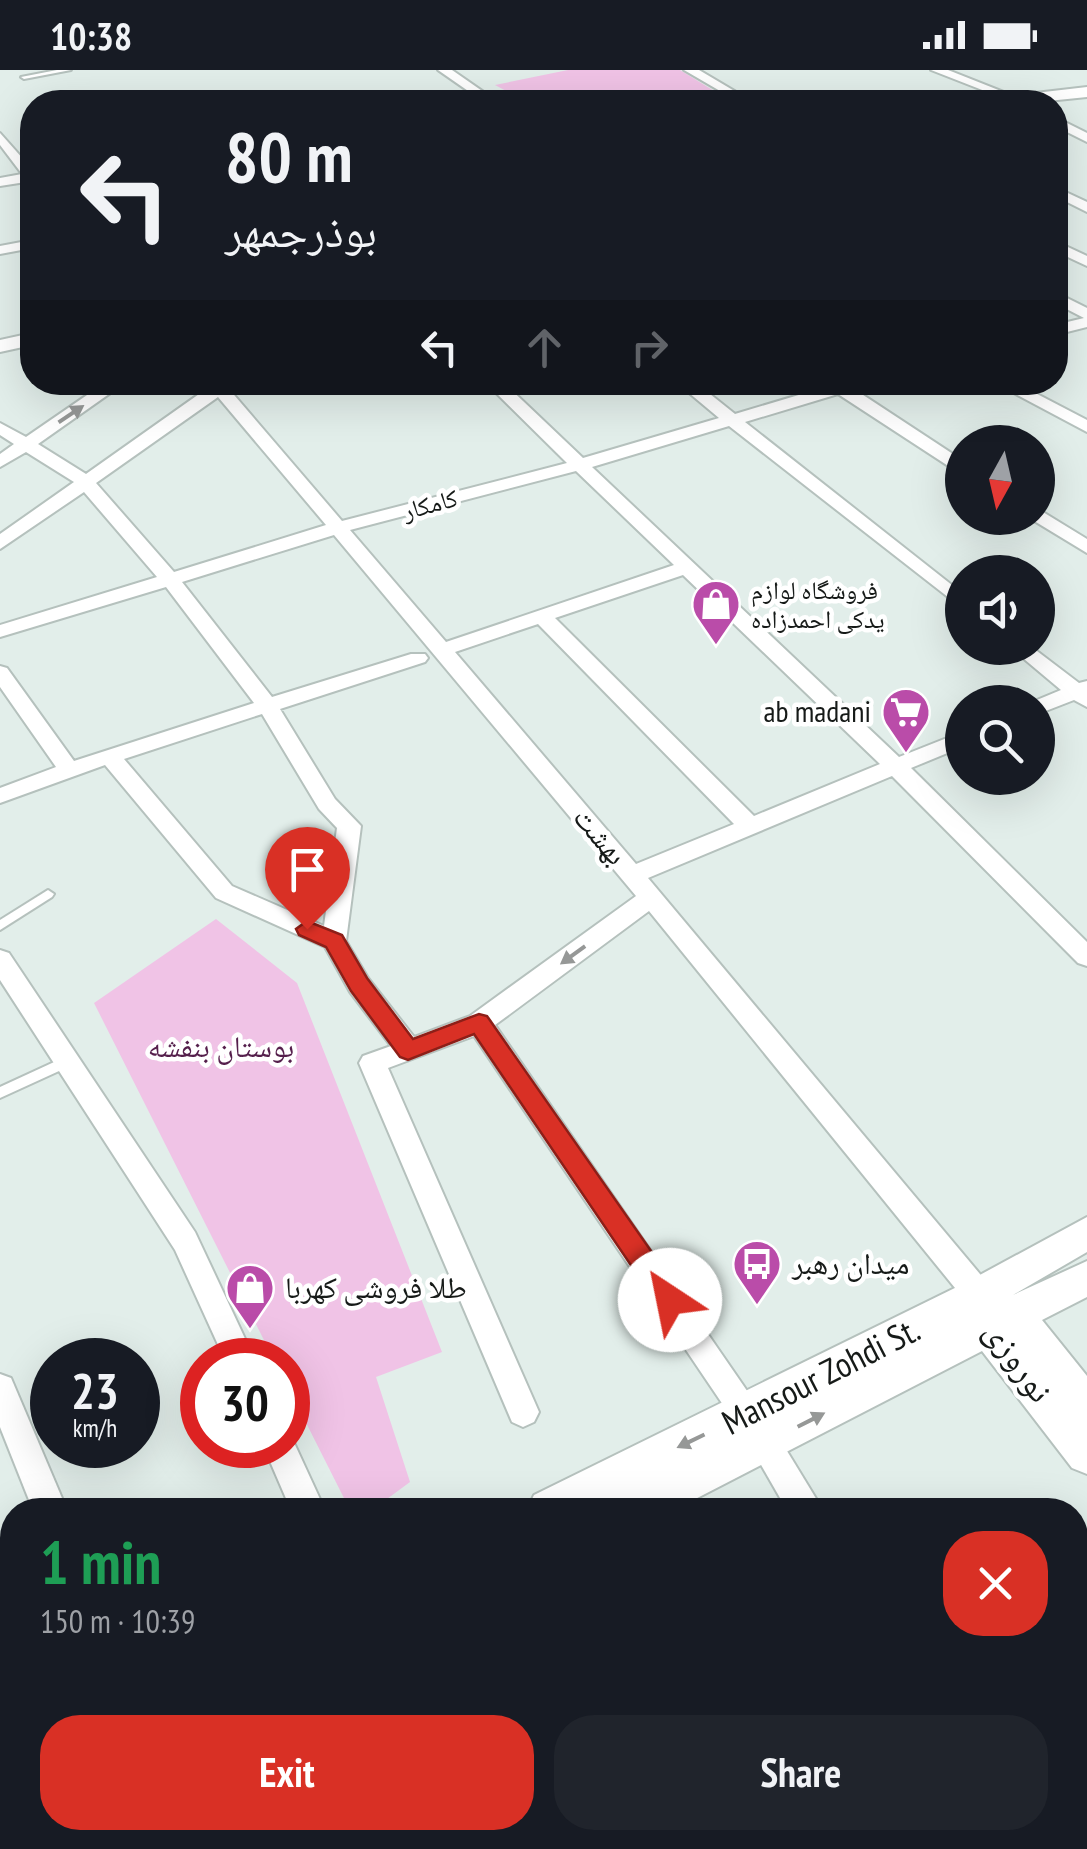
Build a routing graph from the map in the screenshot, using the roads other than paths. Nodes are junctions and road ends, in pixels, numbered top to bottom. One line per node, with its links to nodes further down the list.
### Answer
1 (68, 70): 5 (lane)
2 (444, 70): 6 (street)
3 (690, 70): 7 (street)
4 (935, 70): 8 (street); 9 (street)
5 (24, 77)
6 (474, 90)
7 (726, 90)
8 (973, 90)
9 (994, 90)
10 (0, 137): 11 (street)
11 (5, 152)
12 (99, 395): 23 (street, one-way to 12)
13 (203, 395): 27 (street)
14 (225, 395): 29 (street, بهشت)
15 (507, 395): 26 (street)
16 (700, 395): 20 (street)
17 (821, 395): 20 (street, کامکار)
18 (851, 395): 24 (street)
19 (1026, 395): 21 (street)
20 (732, 421): 26 (street, کامکار); 34 (street)
21 (1087, 427)
22 (0, 428): 23 (street)
23 (25, 446): 25 (street); 27 (street)
24 (945, 456)
25 (0, 462)
26 (579, 464): 29 (street, کامکار); 32 (street)
27 (85, 482): 30 (street); 33 (street)
28 (1055, 526): 31 (street)
29 (337, 528): 33 (street, کامکار); 37 (street, بهشت)
30 (0, 542)
31 (1087, 548)
32 (686, 568): 35 (street); 46 (street)
33 (169, 578): 36 (street, کامکار); 43 (street)
34 (945, 589)
35 (541, 616): 37 (street); 49 (street)
36 (0, 631)
37 (442, 650): 50 (street, بهشت)
38 (418, 658): 43 (street)
39 (1045, 665): 41 (street)
40 (0, 672): 47 (street)
41 (1084, 693): 42 (street)
42 (1055, 702)
43 (268, 706): 45 (street); 54 (street)
44 (945, 745): 46 (street)
45 (109, 756): 47 (street); 54 (street)
46 (894, 766): 49 (street); 55 (street)
47 (69, 770): 48 (street)
48 (0, 796)
49 (750, 826): 50 (street)
50 (632, 875): 52 (street, بهشت)
51 (48, 894): 53 (lane)
52 (651, 896): 57 (street, one-way to 57); 63 (street, بهشت)
53 (0, 926)
54 (334, 941): 58 (street)
55 (1087, 957)
56 (0, 959): 59 (street)
57 (479, 1022): 58 (street); 68 (street)
58 (408, 1050): 67 (street)
59 (65, 1062): 60 (lane); 64 (street)
60 (0, 1093)
61 (1087, 1232): 63 (main road, Mansour Zohdi St.)
62 (1087, 1278): 63 (main road, Mansour Zohdi St.)
63 (994, 1314): 66 (main road, نوروزی); 68 (main road, Mansour Zohdi St.); 69 (main road, نوروزی)
64 (230, 1338)
65 (0, 1388): 71 (street)
66 (1087, 1407)
67 (523, 1412)
68 (756, 1429): 73 (main road, Mansour Zohdi St., one-way to 73); 74 (main road, Mansour Zohdi St.); 75 (street)
69 (1087, 1454)
70 (289, 1468): 72 (street)
71 (45, 1498)
72 (303, 1498)
73 (580, 1498)
74 (649, 1498)
75 (799, 1498)

